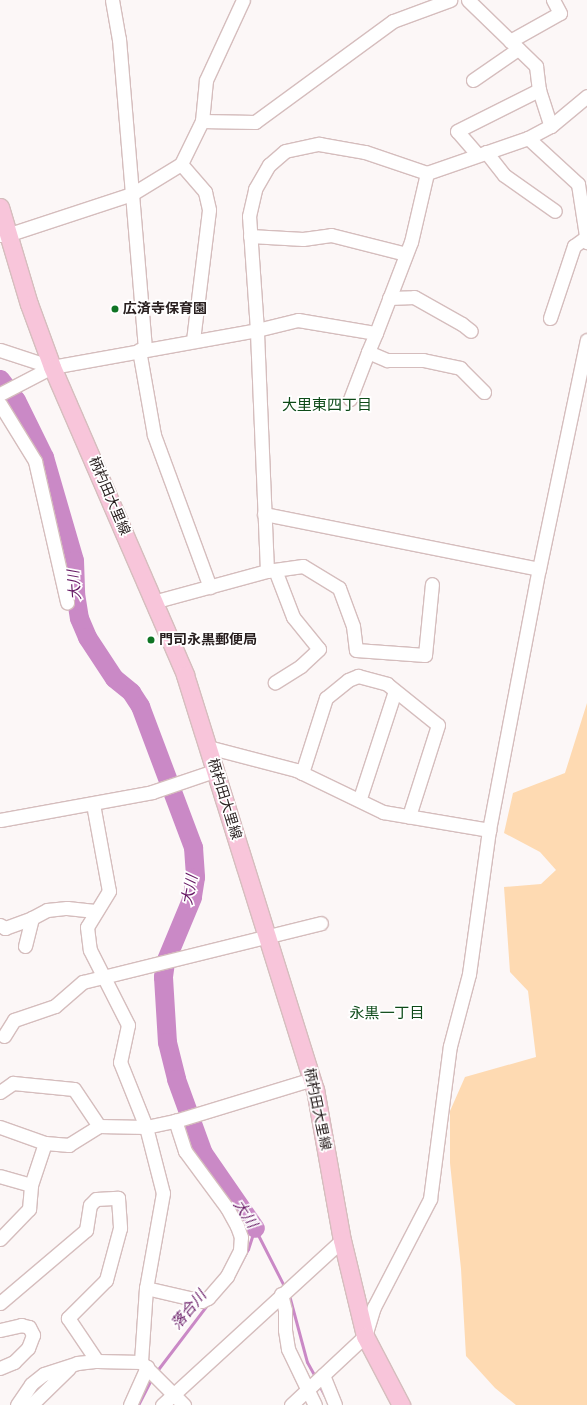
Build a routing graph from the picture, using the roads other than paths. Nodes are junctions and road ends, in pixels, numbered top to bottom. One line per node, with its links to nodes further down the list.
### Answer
1 (112, 0): 16 (street)
2 (243, 0): 10 (street)
3 (450, 0): 10 (street)
4 (468, 0): 6 (street)
5 (553, 0): 6 (street)
6 (514, 45): 7 (street); 8 (street)
7 (473, 80)
8 (539, 90): 11 (street); 13 (street)
9 (587, 96): 11 (street)
10 (202, 121): 14 (street)
11 (551, 126): 12 (street)
12 (528, 138): 13 (street); 21 (street)
13 (482, 153): 15 (street); 18 (street)
14 (181, 164): 16 (street); 29 (street)
15 (427, 173): 20 (street); 22 (street)
16 (132, 194): 19 (street); 31 (street)
17 (0, 207): 19 (main road, 柄杓田大里線)
18 (555, 212)
19 (4, 235): 33 (main road, 柄杓田大里線)
20 (250, 236): 22 (street); 25 (street)
21 (586, 240): 24 (street)
22 (406, 254): 23 (street)
23 (389, 298): 26 (street); 27 (street)
24 (550, 318)
25 (257, 330): 27 (street); 29 (street); 38 (street)
26 (471, 331)
27 (376, 333): 32 (street)
28 (587, 340): 39 (street)
29 (193, 341): 31 (street)
30 (0, 350): 33 (street)
31 (142, 350): 33 (street); 42 (street)
32 (368, 352): 34 (street); 36 (street)
33 (52, 367): 35 (street); 44 (main road, 柄杓田大里線)
34 (484, 392)
35 (0, 394)
36 (350, 399)
37 (0, 404): 43 (street)
38 (264, 514): 39 (street); 40 (street)
39 (539, 569): 54 (street)
40 (271, 571): 41 (street); 42 (street); 45 (street)
41 (432, 584)
42 (210, 587): 44 (street)
43 (67, 602)
44 (153, 602): 47 (main road, 柄杓田大里線)
45 (275, 682)
46 (395, 691): 49 (street); 50 (street); 52 (street)
47 (208, 747): 48 (main road, 柄杓田大里線); 49 (street)
48 (214, 771): 51 (street); 59 (main road, 柄杓田大里線)
49 (302, 773): 52 (street)
50 (361, 795)
51 (93, 804): 53 (street); 55 (street)
52 (409, 816): 54 (street)
53 (0, 820)
54 (489, 830): 78 (street)
55 (95, 911): 56 (street); 61 (street)
56 (32, 918): 58 (street); 60 (street)
57 (321, 923): 59 (street)
58 (0, 925)
59 (268, 938): 61 (street); 63 (main road, 柄杓田大里線)
60 (25, 946)
61 (105, 977): 62 (street); 68 (street)
62 (4, 1036)
63 (312, 1079): 65 (street); 73 (main road, 柄杓田大里線)
64 (0, 1092): 66 (street)
65 (175, 1121): 68 (street); 74 (street)
66 (99, 1126): 68 (street); 69 (street)
67 (0, 1127): 69 (street)
68 (146, 1127): 74 (street)
69 (45, 1143): 71 (street)
70 (0, 1176): 71 (street)
71 (31, 1185): 72 (street)
72 (0, 1238)
73 (342, 1240): 75 (street); 78 (main road, 柄杓田大里線)
74 (146, 1288): 81 (street)
75 (281, 1294): 84 (street); 85 (street)
76 (0, 1303): 79 (street)
77 (0, 1330): 82 (street)
78 (365, 1336): 83 (street); 86 (main road, 柄杓田大里線)
79 (96, 1361): 80 (street); 81 (street)
80 (77, 1363): 87 (street); 88 (street)
81 (144, 1364): 85 (street); 89 (street)
82 (0, 1368)
83 (321, 1377): 84 (street); 94 (street)
84 (309, 1389): 92 (street); 93 (street)
85 (174, 1394): 90 (street); 91 (street)
86 (404, 1404)
87 (17, 1405)
88 (31, 1405)
89 (130, 1405)
90 (162, 1405)
91 (184, 1405)
92 (291, 1405)
93 (315, 1405)
94 (335, 1405)

